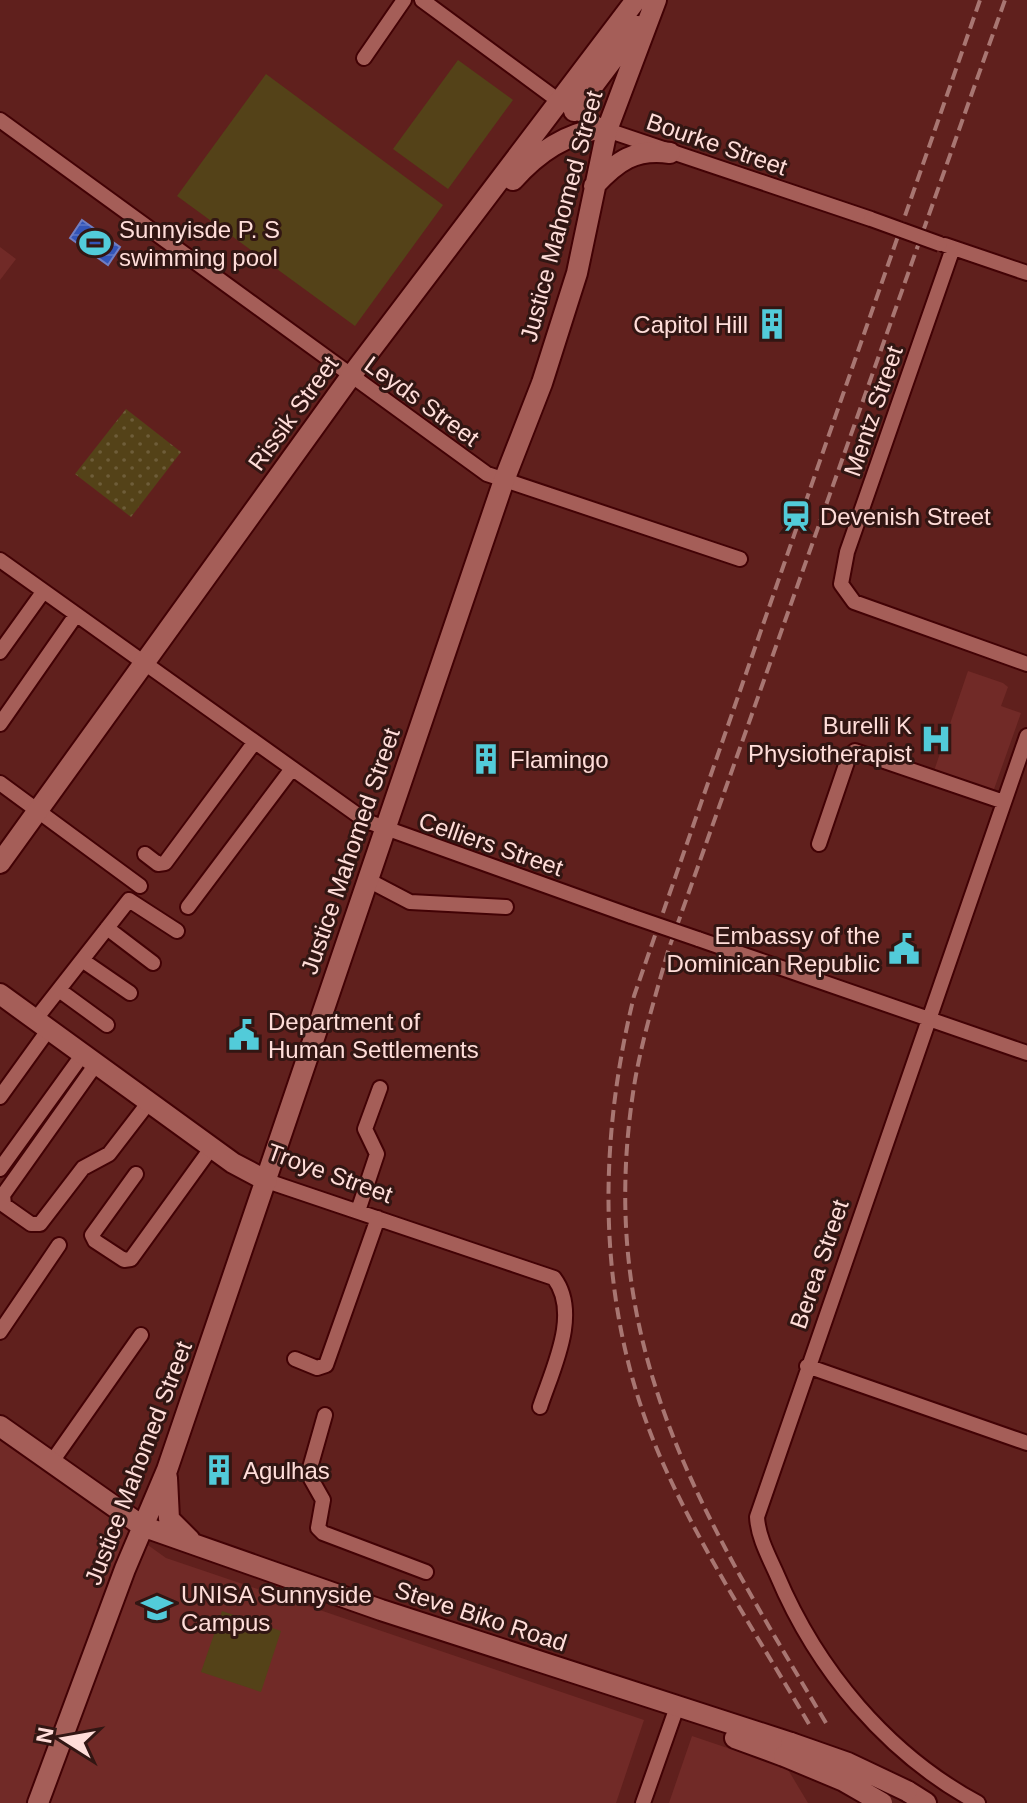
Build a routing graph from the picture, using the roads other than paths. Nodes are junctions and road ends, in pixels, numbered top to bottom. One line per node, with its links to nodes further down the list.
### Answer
1 (404, 0): 4 (street)
2 (422, 0): 5 (street, Bourke Street)
3 (649, 1): 5 (main road, Rissik Street); 7 (main road, Justice Mahomed Street)
4 (364, 58)
5 (567, 106): 7 (street, Bourke Street); 12 (main road, Rissik Street)
6 (0, 120): 15 (street, Leyds Street)
7 (605, 129): 8 (main road); 9 (street, Bourke Street); 10 (main road, Justice Mahomed Street)
8 (565, 139): 10 (main road); 12 (main road)
9 (670, 153): 11 (main road); 13 (street, Bourke Street, bridge)
10 (601, 155): 11 (main road, Justice Mahomed Street)
11 (593, 187): 16 (main road, Justice Mahomed Street)
12 (461, 230): 15 (main road, Rissik Street)
13 (947, 246): 14 (street, Bourke Street); 22 (street, Mentz Street)
14 (1027, 273)
15 (351, 376): 16 (street, Leyds Street); 23 (main road, Rissik Street)
16 (503, 483): 17 (street, Leyds Street); 31 (main road, Justice Mahomed Street)
17 (740, 559)
18 (2, 567): 19 (street, Celliers Street)
19 (43, 592): 20 (street, Celliers Street); 21 (street)
20 (76, 615): 23 (street, Celliers Street); 24 (street)
21 (0, 652)
22 (1027, 664)
23 (145, 665): 26 (street, Celliers Street); 30 (main road, Rissik Street)
24 (0, 724)
25 (1027, 736): 29 (street, Berea Street)
26 (254, 743): 27 (street, Celliers Street); 33 (street)
27 (291, 770): 31 (street, Celliers Street); 37 (street)
28 (0, 783): 30 (street)
29 (1004, 802): 32 (street); 46 (street, Berea Street)
30 (39, 810): 34 (main road, Rissik Street); 36 (street)
31 (385, 830): 35 (main road, Justice Mahomed Street); 46 (street, Celliers Street, bridge)
32 (819, 844)
33 (145, 854)
34 (0, 863)
35 (368, 880): 38 (street); 57 (main road, Justice Mahomed Street)
36 (140, 886)
37 (188, 907)
38 (506, 907)
39 (107, 928): 40 (street); 41 (street); 42 (street)
40 (177, 931)
41 (82, 960): 43 (street); 44 (street)
42 (153, 963)
43 (59, 990): 47 (street); 48 (street)
44 (130, 993)
45 (0, 994): 47 (main road, Troye Street)
46 (928, 1020): 49 (street, Celliers Street); 64 (street, Berea Street)
47 (42, 1024): 50 (main road, Troye Street); 52 (street)
48 (107, 1025)
49 (1027, 1053)
50 (90, 1059): 53 (main road, Troye Street); 53 (street); 55 (street)
51 (380, 1088): 58 (street)
52 (0, 1097)
53 (149, 1102): 54 (main road, Troye Street)
54 (212, 1147): 56 (street); 57 (main road, Troye Street)
55 (0, 1169)
56 (136, 1174)
57 (267, 1181): 58 (street, Troye Street); 70 (main road, Justice Mahomed Street)
58 (358, 1211): 59 (street, Troye Street)
59 (378, 1218): 63 (street); 65 (street, Troye Street)
60 (59, 1245): 61 (street)
61 (0, 1332)
62 (141, 1335): 69 (street)
63 (295, 1359)
64 (807, 1366): 68 (street); 80 (street, Berea Street)
65 (540, 1407)
66 (325, 1415): 73 (street)
67 (0, 1426): 69 (main road, Steve Biko Road)
68 (1027, 1443)
69 (51, 1463): 71 (main road, Steve Biko Road)
70 (167, 1470): 71 (main road, Justice Mahomed Street); 72 (main road)
71 (142, 1526): 72 (main road, Steve Biko Road); 76 (main road, Justice Mahomed Street)
72 (207, 1550): 74 (main road, Steve Biko Road)
73 (426, 1572)
74 (676, 1709): 75 (main road, Steve Biko Road); 77 (street)
75 (787, 1750): 78 (main road, bridge); 79 (main road, bridge)
76 (38, 1803)
77 (643, 1803)
78 (882, 1803)
79 (926, 1803)
80 (978, 1803)

